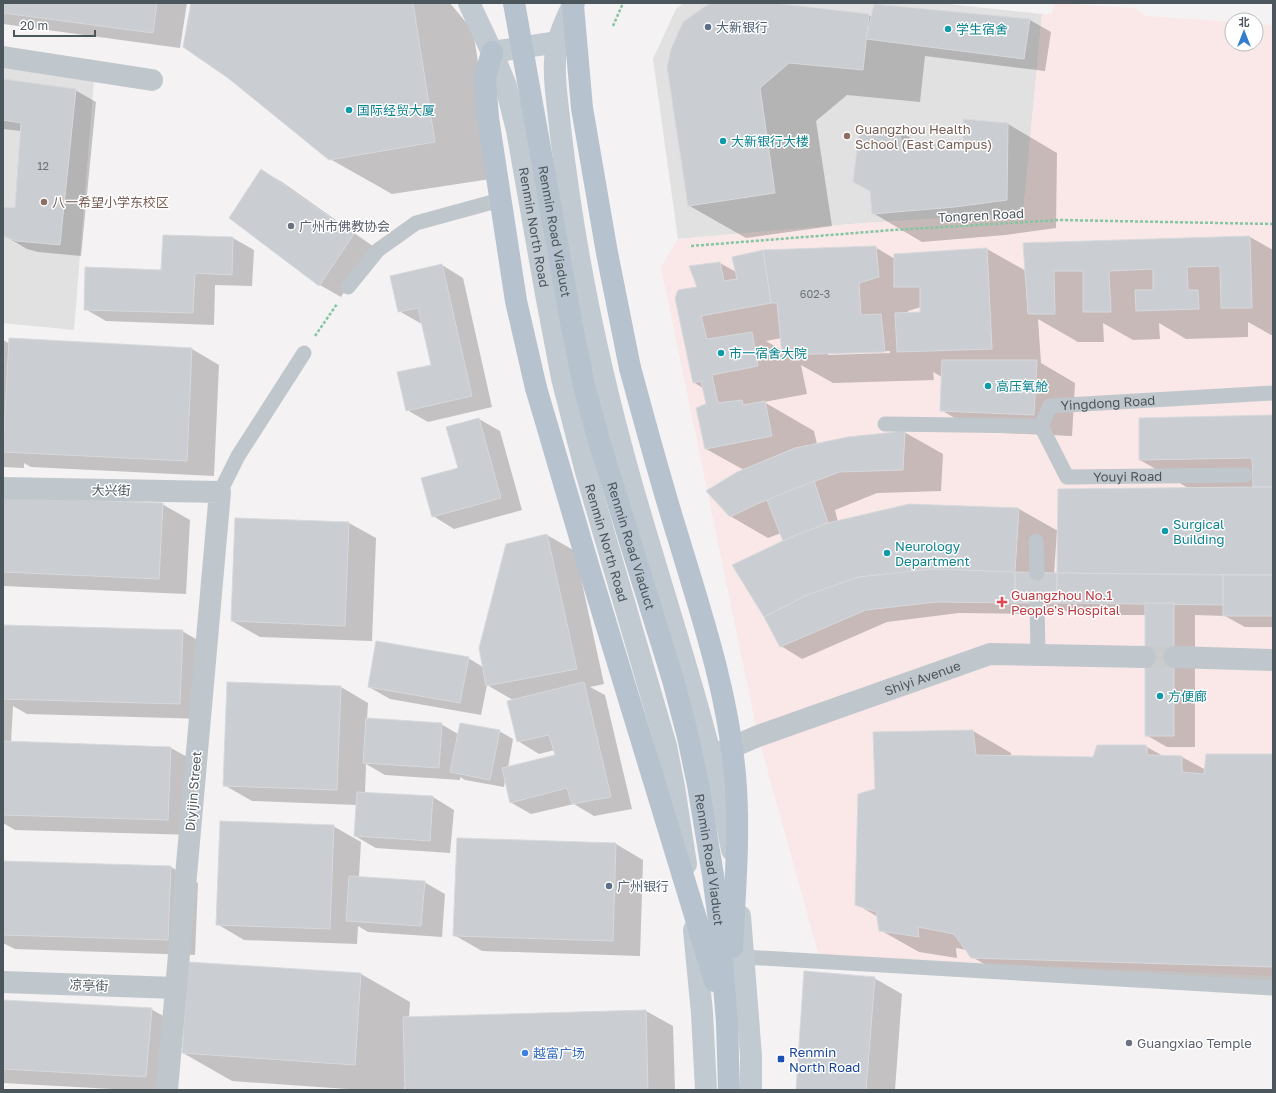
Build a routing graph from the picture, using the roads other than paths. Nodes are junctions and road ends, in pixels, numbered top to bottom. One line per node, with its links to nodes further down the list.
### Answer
1 (469, 3): 5 (main road, Renmin North Road)
2 (514, 3): 29 (main road, Renmin Road Viaduct, bridge)
3 (573, 4): 4 (main road); 29 (main road, bridge)
4 (558, 42): 5 (main road); 24 (main road)
5 (492, 52): 8 (main road); 31 (main road, Renmin North Road)
6 (3, 57): 7 (street)
7 (152, 80)
8 (500, 200): 9 (lane); 29 (main road, bridge)
9 (348, 287)
10 (304, 353): 16 (lane)
11 (1273, 393): 13 (lane, Yingdong Road)
12 (885, 424): 13 (lane)
13 (1041, 426): 14 (lane, Youyi Road)
14 (1245, 475)
15 (3, 488): 16 (street, 大兴街)
16 (220, 492): 27 (street, Diyijin Street)
17 (1036, 541): 18 (lane)
18 (1037, 573)
19 (1037, 603): 20 (lane)
20 (1038, 655): 21 (street, Shiyi Avenue); 24 (street, Shiyi Avenue)
21 (1145, 657)
22 (1174, 657): 23 (street)
23 (1273, 660)
24 (711, 756): 25 (main road)
25 (744, 958): 28 (lane); 33 (main road)
26 (3, 982): 27 (street, 凉亭街)
27 (176, 988): 30 (street, Diyijin Street)
28 (1273, 988)
29 (728, 1022): 32 (main road, Renmin Road Viaduct)
30 (167, 1090)
31 (706, 1090)
32 (729, 1090)
33 (751, 1090)

